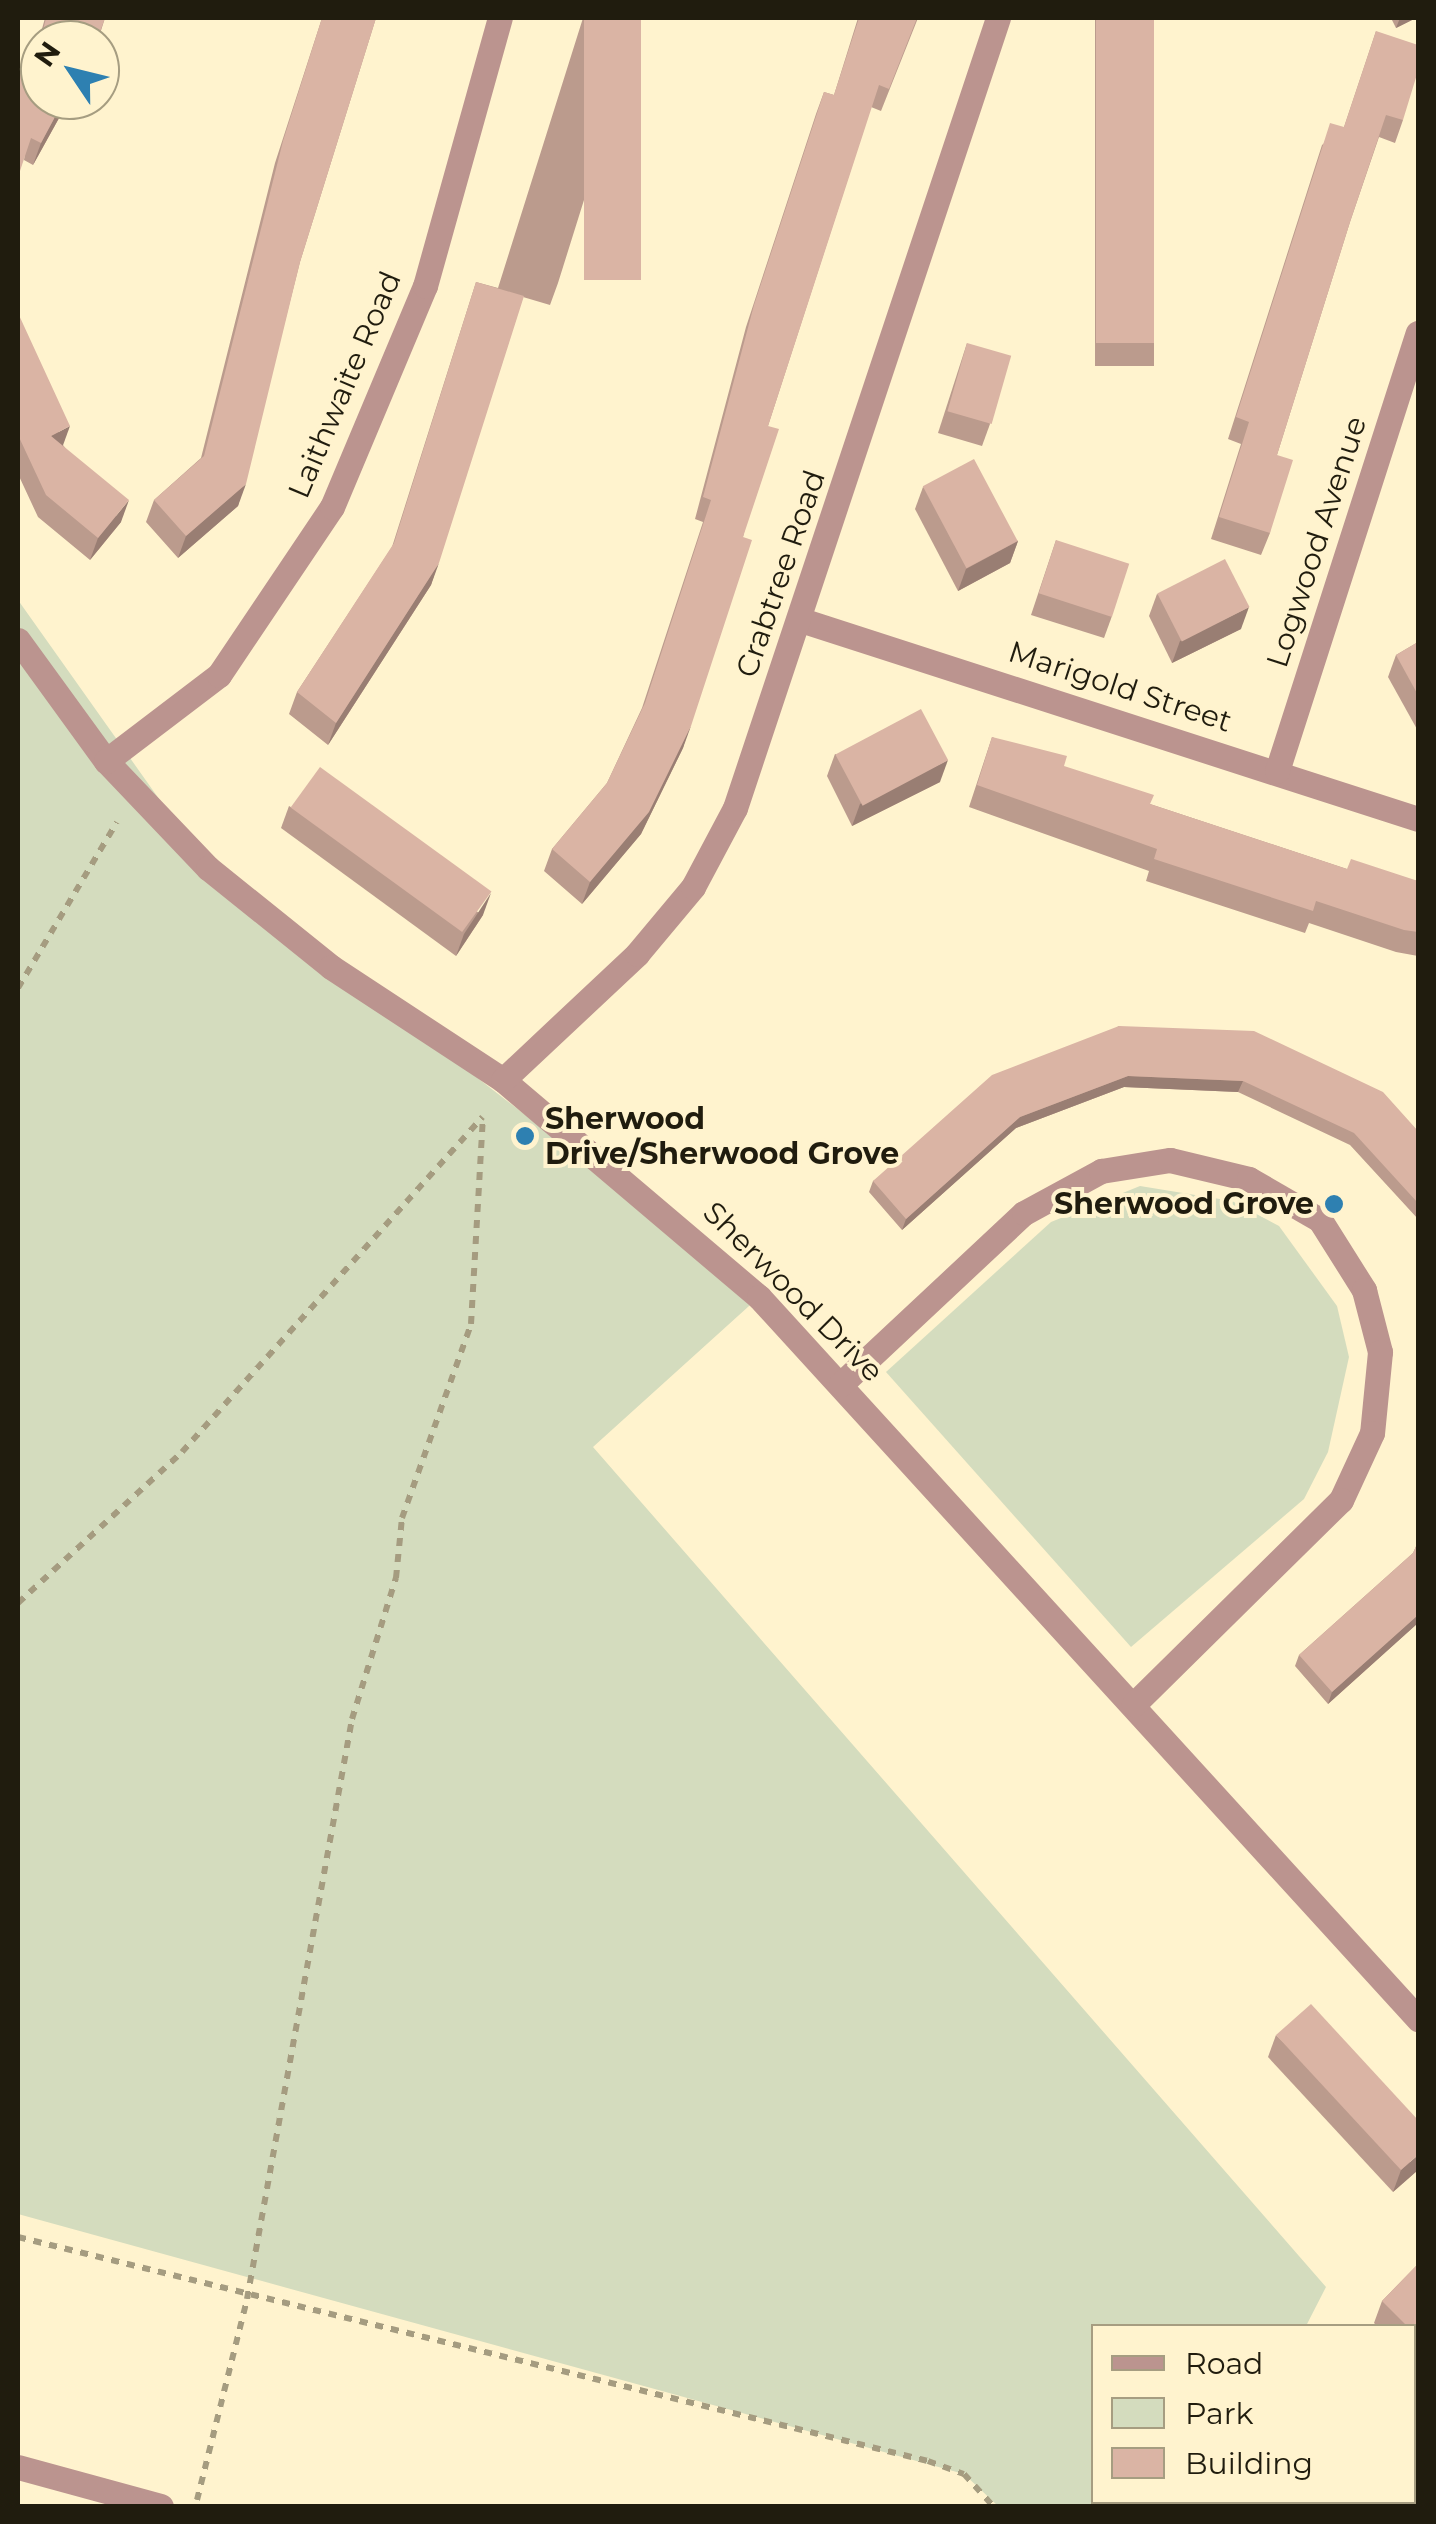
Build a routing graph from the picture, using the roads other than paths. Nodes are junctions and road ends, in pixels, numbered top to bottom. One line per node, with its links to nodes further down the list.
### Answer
1 (500, 18): 6 (street, Laithwaite Road)
2 (998, 18): 4 (street, Crabtree Road)
3 (1418, 332): 7 (street, Logwood Avenue)
4 (801, 620): 7 (street, Marigold Street); 9 (street, Crabtree Road)
5 (18, 640): 6 (street, Sherwood Drive)
6 (106, 761): 9 (street, Sherwood Drive)
7 (1276, 771): 8 (street, Marigold Street)
8 (1418, 819)
9 (503, 1080): 10 (street, Sherwood Drive)
10 (841, 1384): 11 (street, Sherwood Drive); 11 (street)
11 (1134, 1704): 12 (street, Sherwood Drive)
12 (1418, 2019)
13 (18, 2467): 14 (street)
14 (161, 2506)

